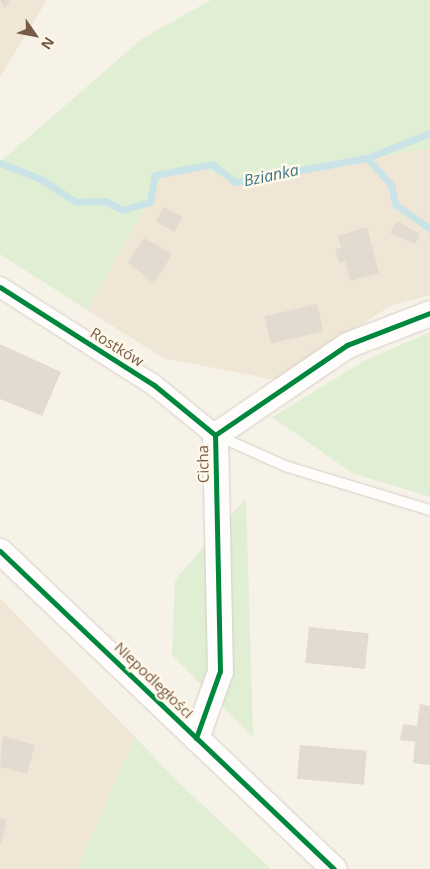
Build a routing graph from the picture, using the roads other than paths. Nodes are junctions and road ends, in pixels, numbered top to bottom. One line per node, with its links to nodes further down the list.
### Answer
1 (0, 287): 3 (street, Rostków)
2 (430, 313): 3 (street, Cicha)
3 (215, 434): 4 (lane); 6 (street, Cicha)
4 (430, 510)
5 (0, 551): 6 (street, Niepodległości)
6 (196, 738): 7 (street, Niepodległości)
7 (334, 869)

